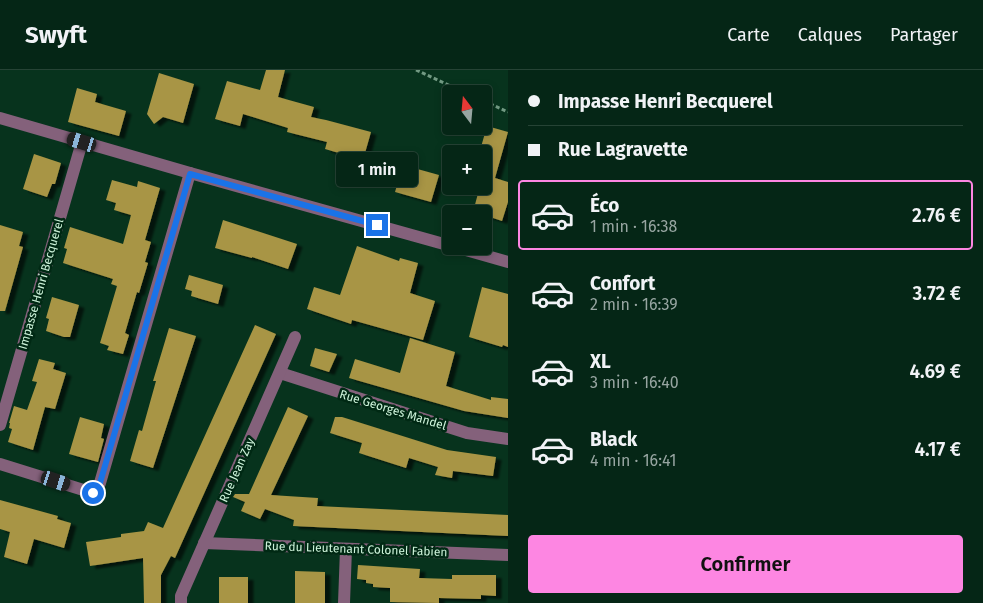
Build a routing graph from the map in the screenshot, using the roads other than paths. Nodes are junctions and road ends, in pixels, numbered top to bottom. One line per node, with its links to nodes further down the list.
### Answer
1 (0, 118): 2 (street)
2 (82, 142): 3 (street); 9 (street, Impasse Henri Becquerel)
3 (190, 174): 4 (street); 11 (street)
4 (442, 243)
5 (484, 255): 6 (street)
6 (508, 262)
7 (296, 337): 8 (street, Rue Jean Zay)
8 (280, 373): 10 (street, Rue Georges Mandel); 12 (street, Rue Jean Zay)
9 (0, 425)
10 (508, 439)
11 (0, 464)
12 (204, 544): 13 (street, Rue du Lieutenant Colonel Fabien); 15 (street, Rue Jean Zay)
13 (346, 549): 14 (street, Rue du Lieutenant Colonel Fabien); 16 (street)
14 (508, 555)
15 (181, 603)
16 (344, 603)

